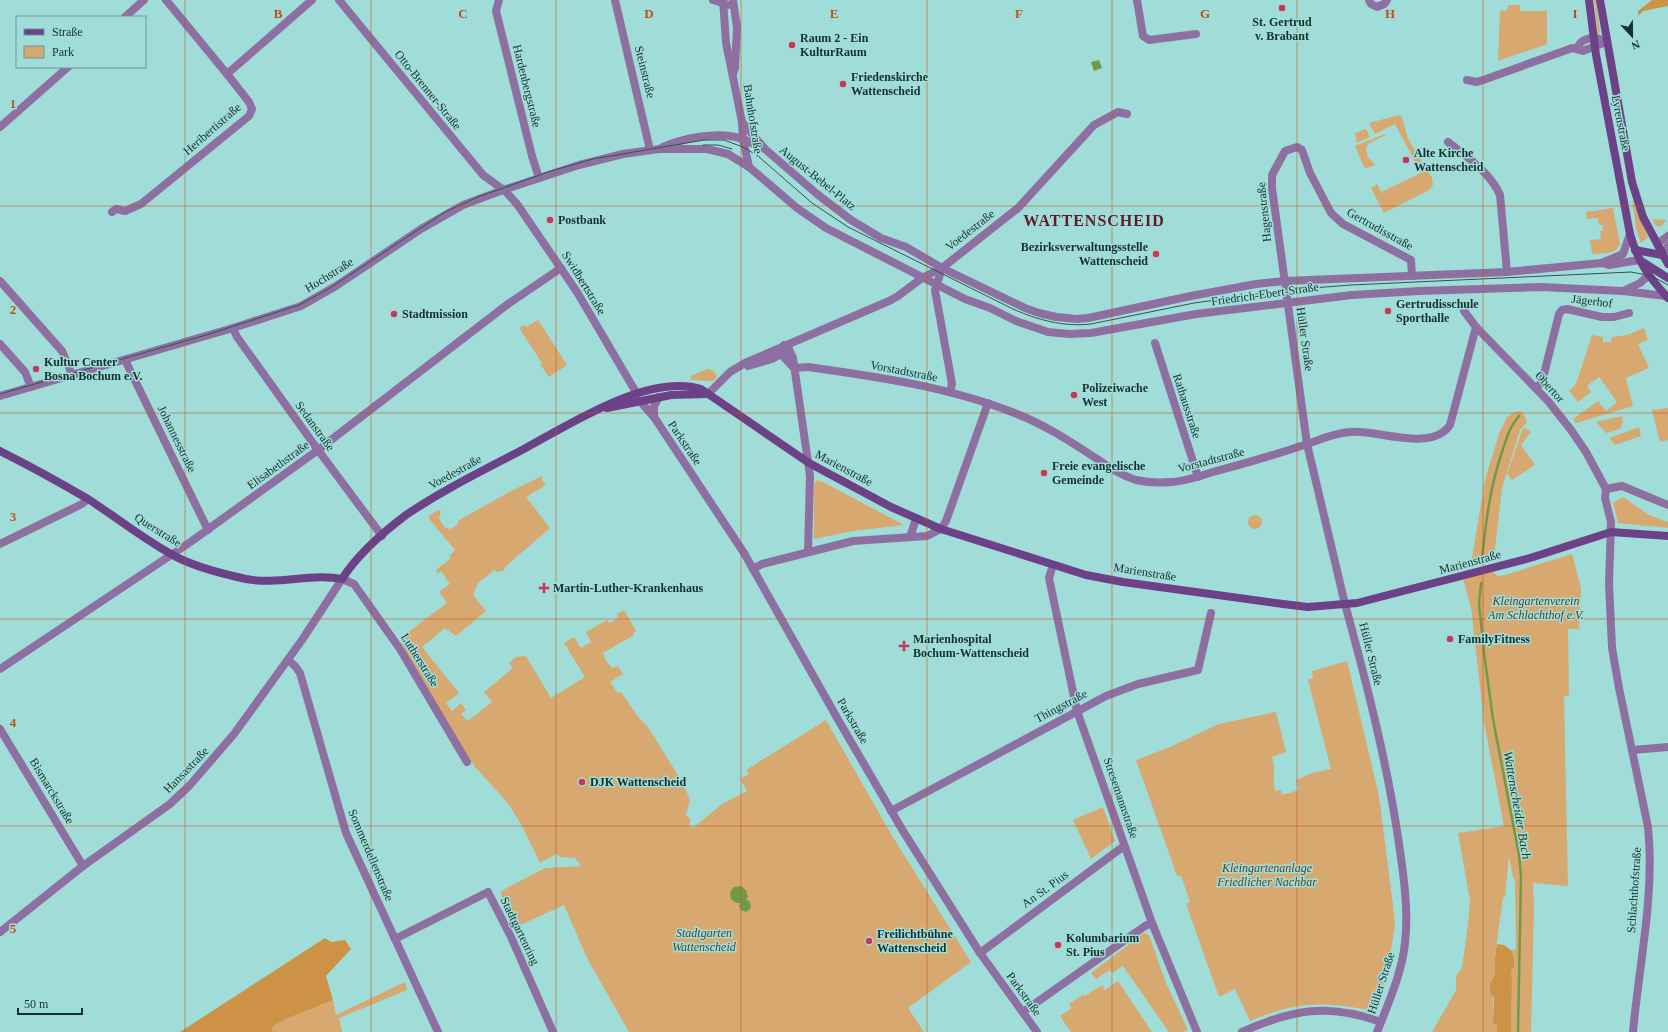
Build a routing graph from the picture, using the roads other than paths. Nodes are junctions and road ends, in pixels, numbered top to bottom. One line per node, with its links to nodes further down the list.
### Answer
1 (144, 0): 15 (street)
2 (166, 0): 22 (street, Heribertistraße)
3 (312, 0): 22 (street)
4 (339, 0): 36 (street, Otto-Brenner-Straße)
5 (499, 0): 35 (street, Hardenbergstraße)
6 (615, 0): 33 (street, Steinstraße)
7 (713, 0): 13 (street)
8 (1137, 0): 16 (street)
9 (1369, 0): 10 (street)
10 (1387, 0)
11 (1589, 0): 17 (main road, Lyrenstraße)
12 (1600, 0): 18 (main road, Lyrenstraße)
13 (723, 2): 14 (street); 23 (street, Bahnhofstraße)
14 (734, 3): 23 (street, Bahnhofstraße)
15 (126, 16)
16 (1196, 34)
17 (1594, 38): 18 (street); 19 (main road, Lyrenstraße); 20 (street)
18 (1606, 42): 19 (street); 40 (main road, Lyrenstraße)
19 (1595, 48): 20 (street); 38 (main road, Lyrenstraße)
20 (1580, 50): 24 (street)
21 (67, 68): 27 (street)
22 (227, 74): 37 (street, Heribertistraße)
23 (733, 74): 26 (street, Bahnhofstraße)
24 (1467, 80)
25 (1127, 114): 49 (street, Voedestraße)
26 (742, 122): 28 (street, Bahnhofstraße); 32 (street, August-Bebel-Platz)
27 (0, 127)
28 (743, 139): 31 (street, Hochstraße); 32 (street, August-Bebel-Platz); 34 (street, Bahnhofstraße)
29 (1448, 142): 50 (street)
30 (1292, 148): 52 (street, Gertrudisstraße); 56 (street, Hagenstraße)
31 (659, 149): 33 (street, Hochstraße); 34 (street, Hochstraße)
32 (766, 149): 49 (street, August-Bebel-Platz)
33 (650, 150): 35 (street, Hochstraße)
34 (749, 167): 53 (street)
35 (539, 178): 36 (street, Hochstraße)
36 (503, 190): 48 (street, Swidbertstraße); 64 (street, Hochstraße)
37 (112, 212)
38 (1630, 234): 42 (main road, Lyrenstraße); 46 (street, Friedrich-Ebert-Straße)
39 (1668, 236): 40 (street)
40 (1657, 244): 43 (main road); 44 (main road, Lyrenstraße)
41 (1668, 246): 44 (street)
42 (1635, 250): 43 (main road); 45 (main road, Lyrenstraße)
43 (1648, 252): 44 (main road); 45 (main road)
44 (1662, 255): 47 (main road, Lyrenstraße); 51 (main road)
45 (1639, 260): 46 (street, Friedrich-Ebert-Straße); 51 (main road)
46 (1602, 263): 50 (street, Friedrich-Ebert-Straße)
47 (1668, 264)
48 (561, 268): 79 (street, Swidbertstraße); 83 (street, Elisabethstraße)
49 (942, 268): 53 (street, Voedestraße); 56 (street, Friedrich-Ebert-Straße); 57 (street)
50 (1507, 272): 52 (street, Friedrich-Ebert-Straße)
51 (1651, 272): 54 (main road); 58 (street); 59 (main road)
52 (1412, 276): 56 (street, Friedrich-Ebert-Straße)
53 (922, 278): 57 (street, Friedrich-Ebert-Straße); 67 (street, Voedestraße)
54 (1668, 278)
55 (0, 281): 72 (street)
56 (1284, 281): 60 (street, Hüller Straße)
57 (937, 285): 60 (street, Friedrich-Ebert-Straße); 75 (street)
58 (1624, 291): 59 (street, Friedrich-Ebert-Straße); 60 (street, Friedrich-Ebert-Straße)
59 (1667, 297)
60 (1287, 302): 82 (street, Hüller Straße)
61 (1464, 311): 63 (street, Obertor)
62 (1629, 313): 74 (street, Jägerhof)
63 (1476, 327): 74 (street, Obertor); 82 (street, Vorstadtstraße)
64 (233, 328): 69 (street, Hochstraße); 83 (street, Sedanstraße)
65 (1155, 343): 86 (street, Rathausstraße)
66 (0, 344): 73 (street)
67 (786, 347): 68 (street); 70 (street, Voedestraße); 71 (street)
68 (781, 354): 70 (street, Voedestraße); 71 (street)
69 (125, 360): 72 (street, Hochstraße); 92 (street, Johannesstraße)
70 (741, 366): 76 (street, Voedestraße)
71 (794, 368): 75 (street, Vorstadtstraße); 85 (street)
72 (72, 374): 73 (street, Hochstraße)
73 (31, 387): 77 (street, Hochstraße)
74 (1536, 388): 87 (street, Obertor)
75 (950, 392): 80 (street, Vorstadtstraße)
76 (708, 394): 78 (main road, Voedestraße); 79 (main road, Voedestraße); 85 (main road, Marienstraße)
77 (0, 396)
78 (659, 397): 79 (main road, Voedestraße); 81 (street, Parkstraße)
79 (638, 398): 81 (street, Parkstraße); 94 (main road, Voedestraße)
80 (988, 403): 86 (street, Vorstadtstraße); 91 (street)
81 (654, 418): 101 (street, Parkstraße)
82 (1307, 444): 86 (street, Vorstadtstraße); 103 (street, Hüller Straße)
83 (318, 450): 92 (street, Elisabethstraße); 94 (street, Sedanstraße)
84 (0, 451): 88 (main road, Querstraße)
85 (809, 463): 90 (main road, Marienstraße); 98 (street)
86 (1198, 477)
87 (1606, 490): 89 (street); 93 (street, Obertor)
88 (88, 499): 97 (street); 99 (main road, Querstraße)
89 (1668, 505)
90 (916, 519): 91 (main road, Marienstraße); 95 (street)
91 (941, 529): 95 (street); 100 (main road, Marienstraße)
92 (208, 530): 99 (street, Elisabethstraße)
93 (1611, 532): 96 (main road); 103 (main road, Marienstraße); 110 (street, Schlachthofstraße)
94 (382, 536): 102 (main road, Voedestraße)
95 (910, 537): 98 (street)
96 (1668, 537)
97 (0, 544)
98 (808, 552): 101 (street)
99 (171, 555): 102 (main road, Querstraße); 106 (street, Elisabethstraße)
100 (1053, 565): 103 (main road, Marienstraße); 107 (street, Stresemannstraße)
101 (753, 569): 112 (street, Parkstraße)
102 (342, 579): 105 (street, Hansastraße); 111 (street, Lutherstraße)
103 (1345, 604): 120 (street, Hüller Straße)
104 (1211, 613): 107 (street, Thingstraße)
105 (288, 660): 114 (street, Hansastraße); 117 (street, Sommerdellenstraße)
106 (0, 670)
107 (1077, 711): 112 (street, Thingstraße); 113 (street, Stresemannstraße)
108 (0, 729): 114 (street, Bismarckstraße)
109 (1668, 747): 110 (street)
110 (1633, 750): 127 (street, Schlachthofstraße)
111 (467, 762)
112 (891, 811): 118 (street, Parkstraße)
113 (1124, 846): 115 (street, Stresemannstraße); 118 (street, An St. Pius)
114 (83, 866): 116 (street, Hansastraße)
115 (1152, 923): 119 (street); 124 (street, Stresemannstraße)
116 (0, 932)
117 (395, 939): 121 (street, Sommerdellenstraße); 122 (street, Stadtgartenring)
118 (980, 953): 119 (street, Parkstraße)
119 (1023, 1012): 123 (street, Parkstraße)
120 (1381, 1022): 125 (street); 126 (street, Hüller Straße)
121 (438, 1032)
122 (553, 1032)
123 (1037, 1032)
124 (1197, 1032)
125 (1242, 1032)
126 (1377, 1032)
127 (1633, 1032)

